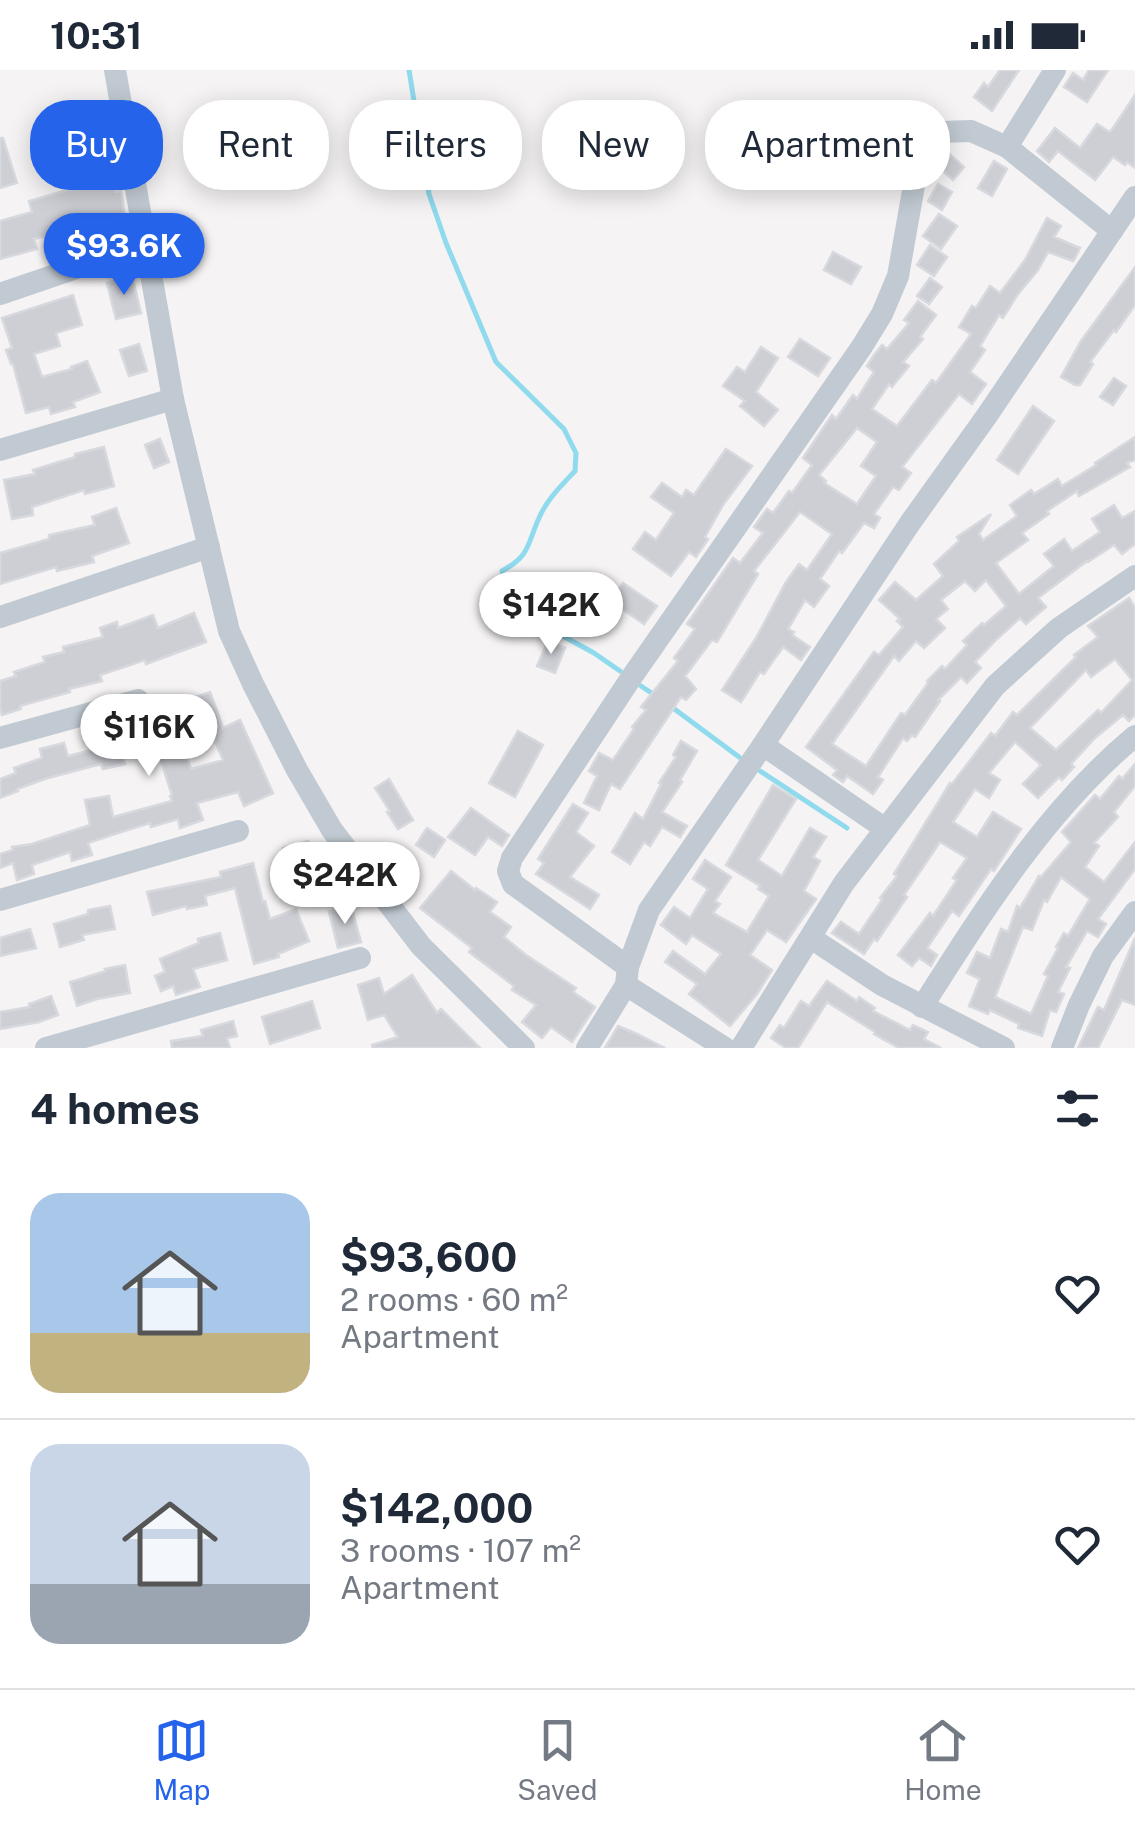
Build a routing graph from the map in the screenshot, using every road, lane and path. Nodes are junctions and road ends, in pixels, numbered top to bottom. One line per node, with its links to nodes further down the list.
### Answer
1 (115, 70): 6 (street)
2 (1055, 70): 3 (street)
3 (1007, 147): 5 (street); 23 (street)
4 (1135, 197): 5 (street)
5 (1112, 231): 16 (street)
6 (146, 244): 7 (street); 8 (street)
7 (0, 294)
8 (172, 399): 9 (street); 10 (street)
9 (0, 450)
10 (209, 547): 12 (street); 26 (street)
11 (1135, 576): 17 (street)
12 (0, 617)
13 (138, 700): 15 (street)
14 (1135, 736): 24 (street)
15 (0, 738)
16 (763, 745): 17 (street); 23 (street)
17 (884, 828): 21 (street)
18 (238, 831): 19 (street)
19 (0, 900)
20 (1135, 912): 31 (street)
21 (811, 938): 24 (street); 29 (street)
22 (360, 958): 25 (street)
23 (627, 976): 27 (street); 28 (street)
24 (922, 1007): 30 (street)
25 (46, 1048)
26 (524, 1048)
27 (587, 1048)
28 (725, 1048)
29 (742, 1048)
30 (1004, 1048)
31 (1062, 1048)

